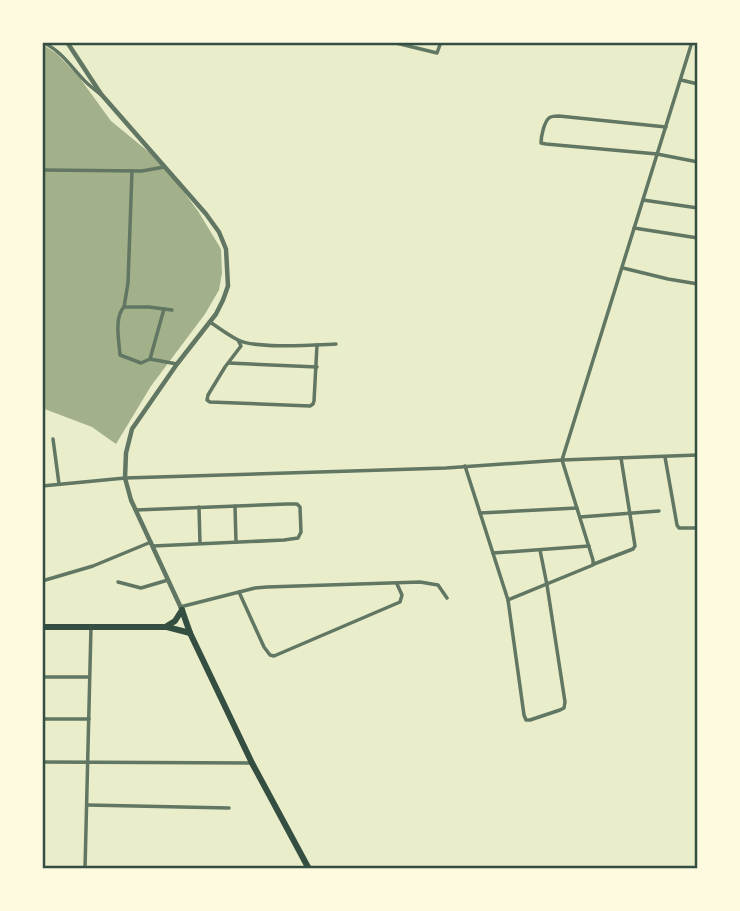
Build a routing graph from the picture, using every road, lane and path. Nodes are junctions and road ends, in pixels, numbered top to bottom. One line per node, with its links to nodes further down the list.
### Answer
1 (42, 42): 8 (street)
2 (68, 42): 8 (street)
3 (392, 42): 4 (street)
4 (441, 42)
5 (692, 42): 6 (street)
6 (681, 80): 7 (street); 9 (street)
7 (698, 84)
8 (101, 94): 12 (street)
9 (666, 127): 10 (street); 10 (street)
10 (657, 154): 11 (street); 15 (street)
11 (698, 162)
12 (164, 167): 14 (street); 24 (street)
13 (42, 170): 14 (street)
14 (132, 171): 21 (street)
15 (643, 200): 16 (street); 17 (street)
16 (698, 208)
17 (634, 228): 18 (street); 19 (street)
18 (698, 238)
19 (623, 268): 20 (street); 36 (street)
20 (698, 284)
21 (124, 307): 22 (street); 28 (street)
22 (164, 309): 23 (street); 28 (street)
23 (172, 310)
24 (210, 322): 25 (street); 30 (street)
25 (238, 340): 27 (street); 29 (street)
26 (336, 344): 27 (street)
27 (317, 345): 31 (street)
28 (150, 359): 30 (street)
29 (229, 363): 31 (street); 31 (street)
30 (177, 364): 38 (street)
31 (317, 367)
32 (53, 439): 39 (street)
33 (698, 455): 34 (street)
34 (665, 457): 35 (street); 49 (street)
35 (621, 458): 36 (street); 47 (street)
36 (562, 460): 37 (street); 43 (street)
37 (465, 466): 38 (street); 46 (street)
38 (125, 478): 39 (street); 44 (street)
39 (59, 484): 40 (street)
40 (42, 486)
41 (235, 506): 42 (street); 50 (street); 50 (street)
42 (199, 507): 44 (street); 51 (street)
43 (577, 508): 46 (street); 48 (street)
44 (136, 510): 52 (street)
45 (659, 511): 47 (street)
46 (480, 513): 55 (street)
47 (629, 513): 48 (street); 56 (street)
48 (580, 517): 53 (street)
49 (698, 528)
50 (236, 542): 51 (street)
51 (200, 543): 52 (street)
52 (152, 544): 57 (street); 58 (street)
53 (589, 546): 54 (street); 56 (street)
54 (540, 550): 55 (street); 61 (street)
55 (493, 553): 64 (street)
56 (593, 565): 61 (street)
57 (168, 580): 59 (street); 65 (street)
58 (42, 581)
59 (118, 582)
60 (397, 584): 62 (street); 62 (street); 63 (street)
61 (547, 584): 64 (street); 64 (street)
62 (239, 592): 65 (street)
63 (447, 598)
64 (508, 600)
65 (181, 609): 68 (main road); 69 (main road)
66 (42, 627): 67 (main road)
67 (91, 627): 68 (main road); 71 (street)
68 (167, 627): 69 (main road)
69 (190, 633): 76 (main road)
70 (42, 677): 71 (street)
71 (89, 677): 73 (street)
72 (42, 719): 73 (street)
73 (89, 719): 75 (street)
74 (42, 762): 75 (street)
75 (88, 762): 76 (street); 77 (street)
76 (252, 763): 80 (main road)
77 (87, 806): 78 (street); 79 (street)
78 (229, 808)
79 (85, 869)
80 (309, 869)

